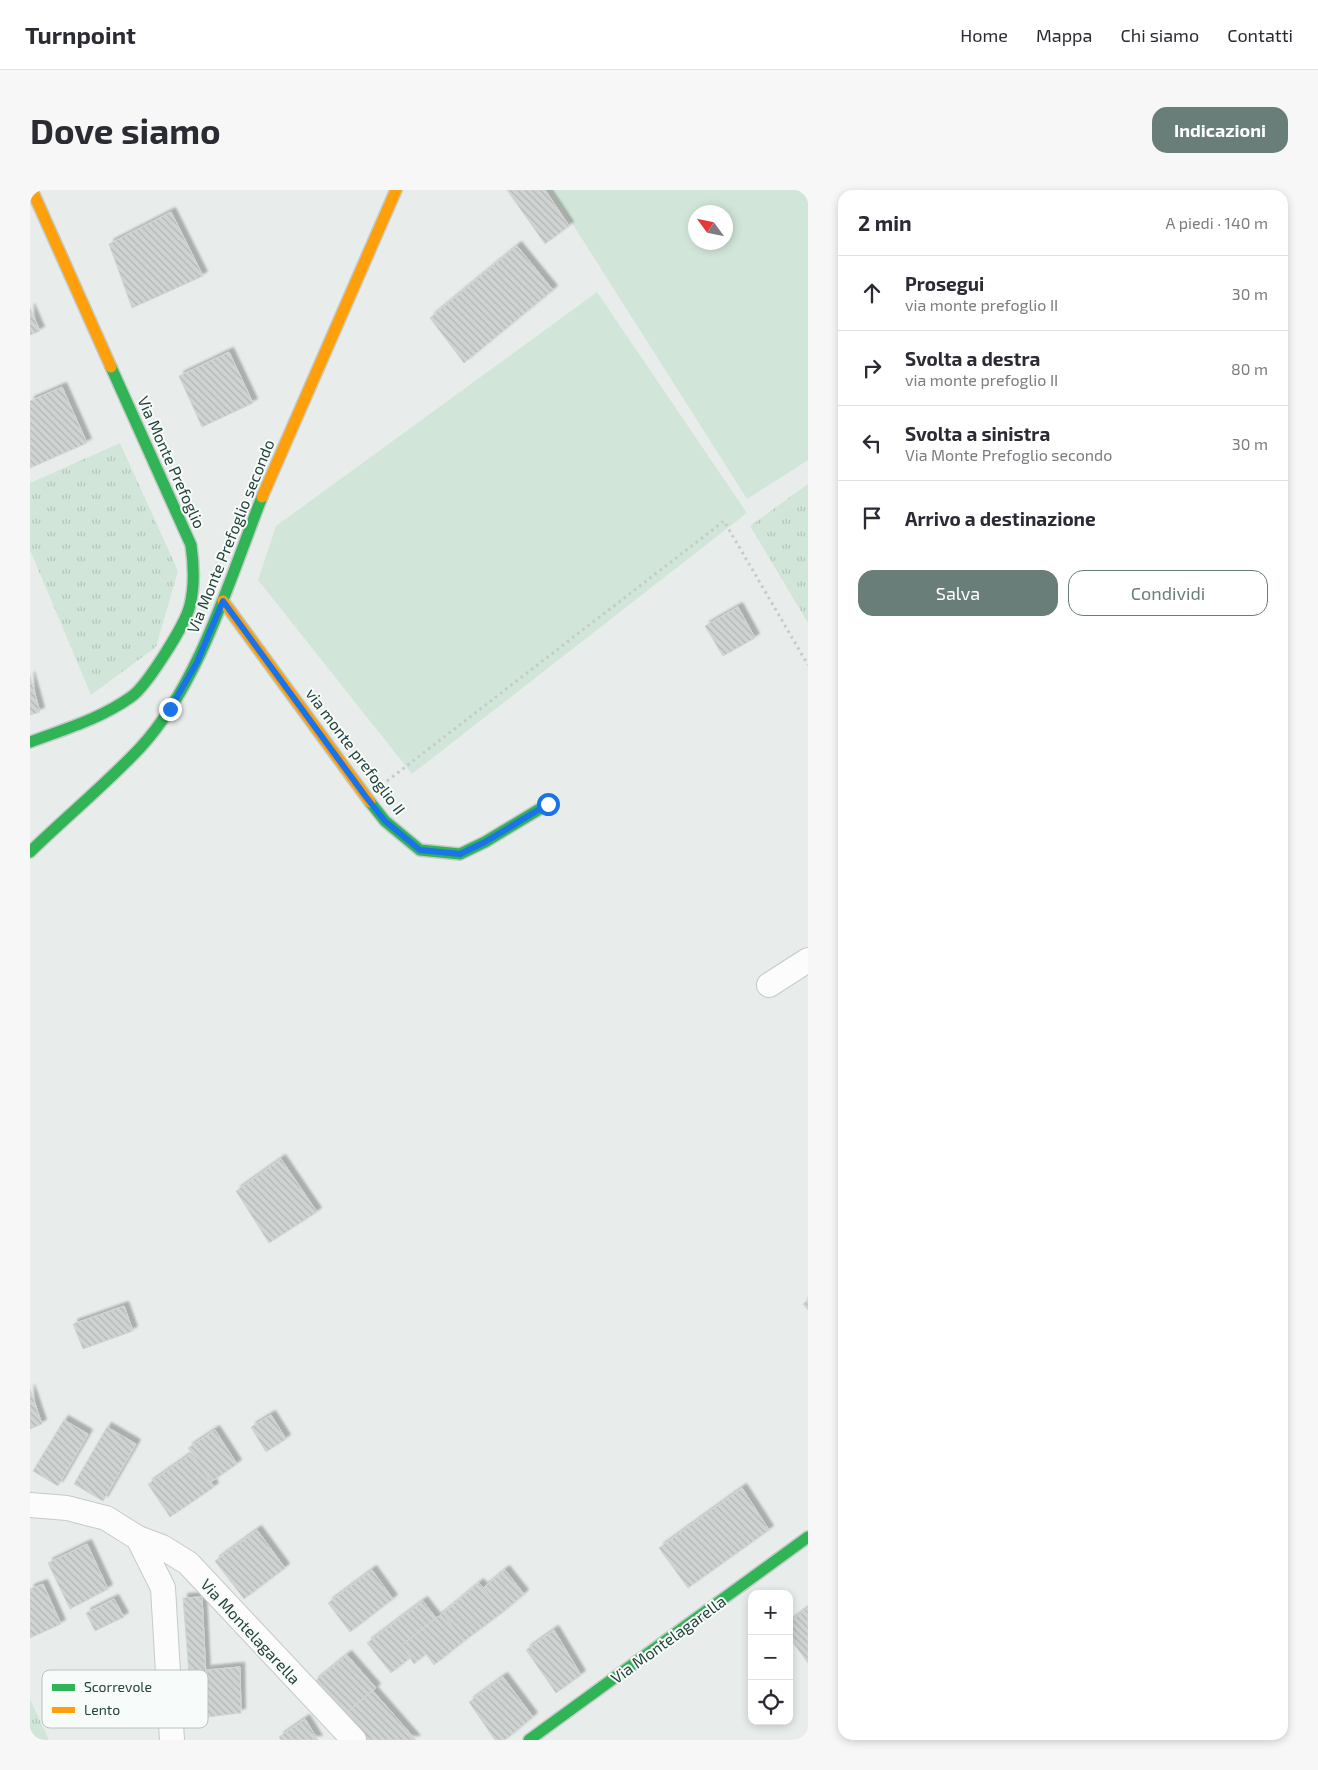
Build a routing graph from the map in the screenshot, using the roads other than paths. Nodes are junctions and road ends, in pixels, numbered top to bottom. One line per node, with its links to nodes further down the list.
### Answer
1 (32, 190): 4 (street, Via Monte Prefoglio)
2 (396, 190): 3 (street, Via Monte Prefoglio secondo)
3 (223, 601): 5 (street, via monte prefoglio II); 6 (street, Via Monte Prefoglio secondo)
4 (30, 742)
5 (548, 804)
6 (30, 852)
7 (808, 960): 8 (street)
8 (769, 985)
9 (30, 1505): 11 (street, Via Montelagarella)
10 (808, 1537): 14 (street, Via Montelagarella)
11 (138, 1538): 12 (street); 13 (street, Via Montelagarella)
12 (168, 1670)
13 (354, 1740)
14 (529, 1740)

